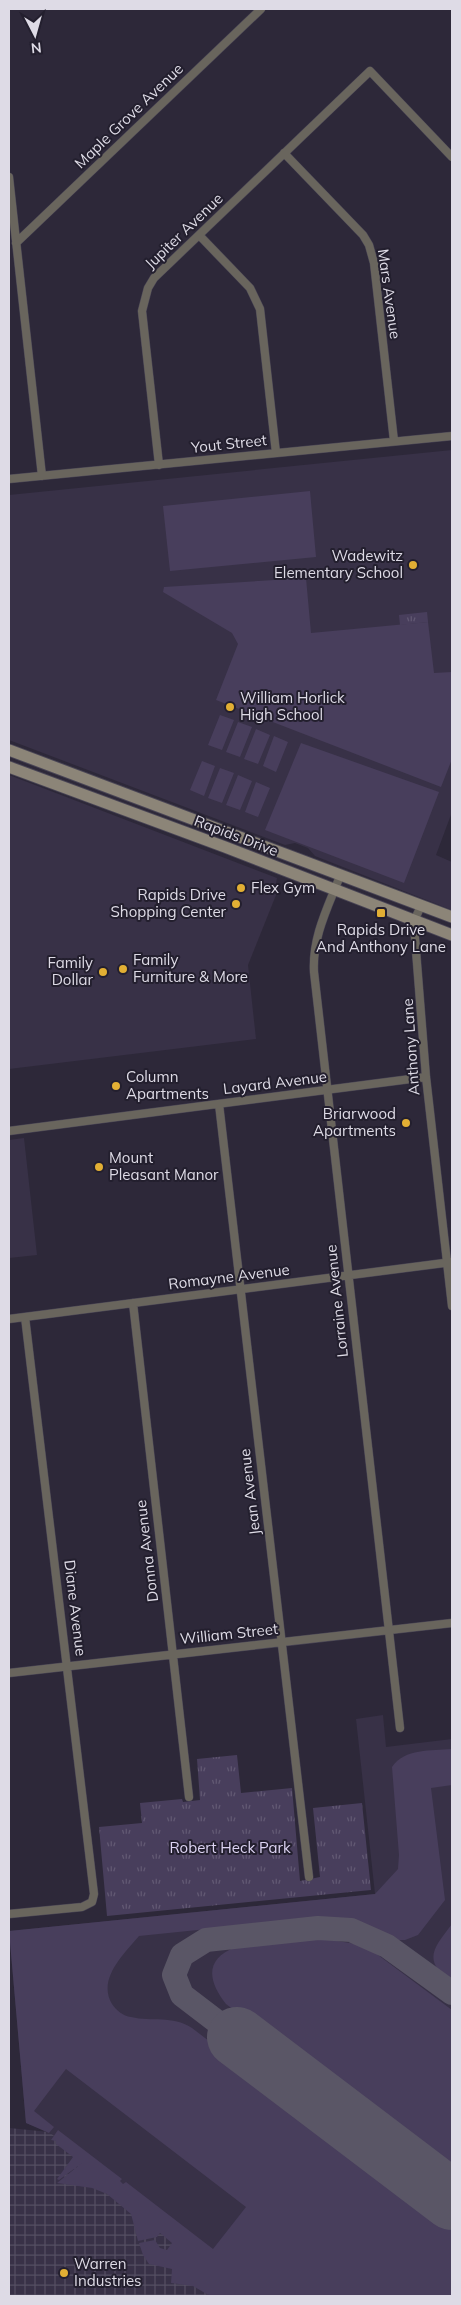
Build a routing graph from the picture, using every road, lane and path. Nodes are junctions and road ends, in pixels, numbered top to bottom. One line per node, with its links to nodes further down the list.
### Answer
1 (261, 9): 6 (street, Maple Grove Avenue)
2 (284, 153): 3 (street, Jupiter Avenue); 5 (street, Jupiter Avenue); 8 (street, Mars Avenue)
3 (452, 158)
4 (9, 177): 6 (street)
5 (199, 235): 9 (street); 10 (street, Jupiter Avenue)
6 (13, 239): 11 (street)
7 (452, 436): 8 (street, Yout Street)
8 (394, 441): 9 (street, Yout Street)
9 (276, 453): 10 (street, Yout Street)
10 (159, 465): 11 (street, Yout Street)
11 (42, 476): 12 (street, Yout Street)
12 (9, 479)
13 (9, 750): 15 (street, Rapids Drive)
14 (9, 767): 16 (street, Rapids Drive)
15 (340, 876): 16 (street, Lorraine Avenue); 17 (street, Rapids Drive)
16 (334, 890): 19 (street, Rapids Drive); 22 (street, Lorraine Avenue)
17 (421, 906): 18 (street, Rapids Drive); 19 (street, Anthony Lane)
18 (452, 918)
19 (414, 921): 20 (street, Rapids Drive); 21 (street, Anthony Lane)
20 (452, 935)
21 (426, 1077): 22 (street, Layard Avenue); 25 (street, Anthony Lane)
22 (327, 1090): 23 (street, Layard Avenue); 26 (street, Lorraine Avenue)
23 (219, 1104): 24 (street, Layard Avenue); 27 (street, Jean Avenue)
24 (9, 1131)
25 (450, 1262): 26 (street, Romayne Avenue); 29 (street, Anthony Lane)
26 (348, 1275): 27 (street, Romayne Avenue); 33 (street, Lorraine Avenue)
27 (240, 1289): 28 (street, Romayne Avenue); 34 (street, Jean Avenue)
28 (132, 1303): 30 (street, Romayne Avenue); 35 (street, Donna Avenue)
29 (452, 1306)
30 (25, 1317): 31 (street, Romayne Avenue); 36 (street, Diane Avenue)
31 (9, 1319)
32 (452, 1623): 33 (street, William Street)
33 (389, 1630): 34 (street, William Street); 38 (street, Lorraine Avenue)
34 (281, 1642): 35 (street, William Street); 40 (street, Jean Avenue)
35 (173, 1655): 36 (street, William Street); 39 (street, Donna Avenue)
36 (68, 1666): 37 (street, William Street); 41 (street, Diane Avenue)
37 (9, 1673)
38 (400, 1728)
39 (189, 1797)
40 (309, 1877)
41 (9, 1914)

